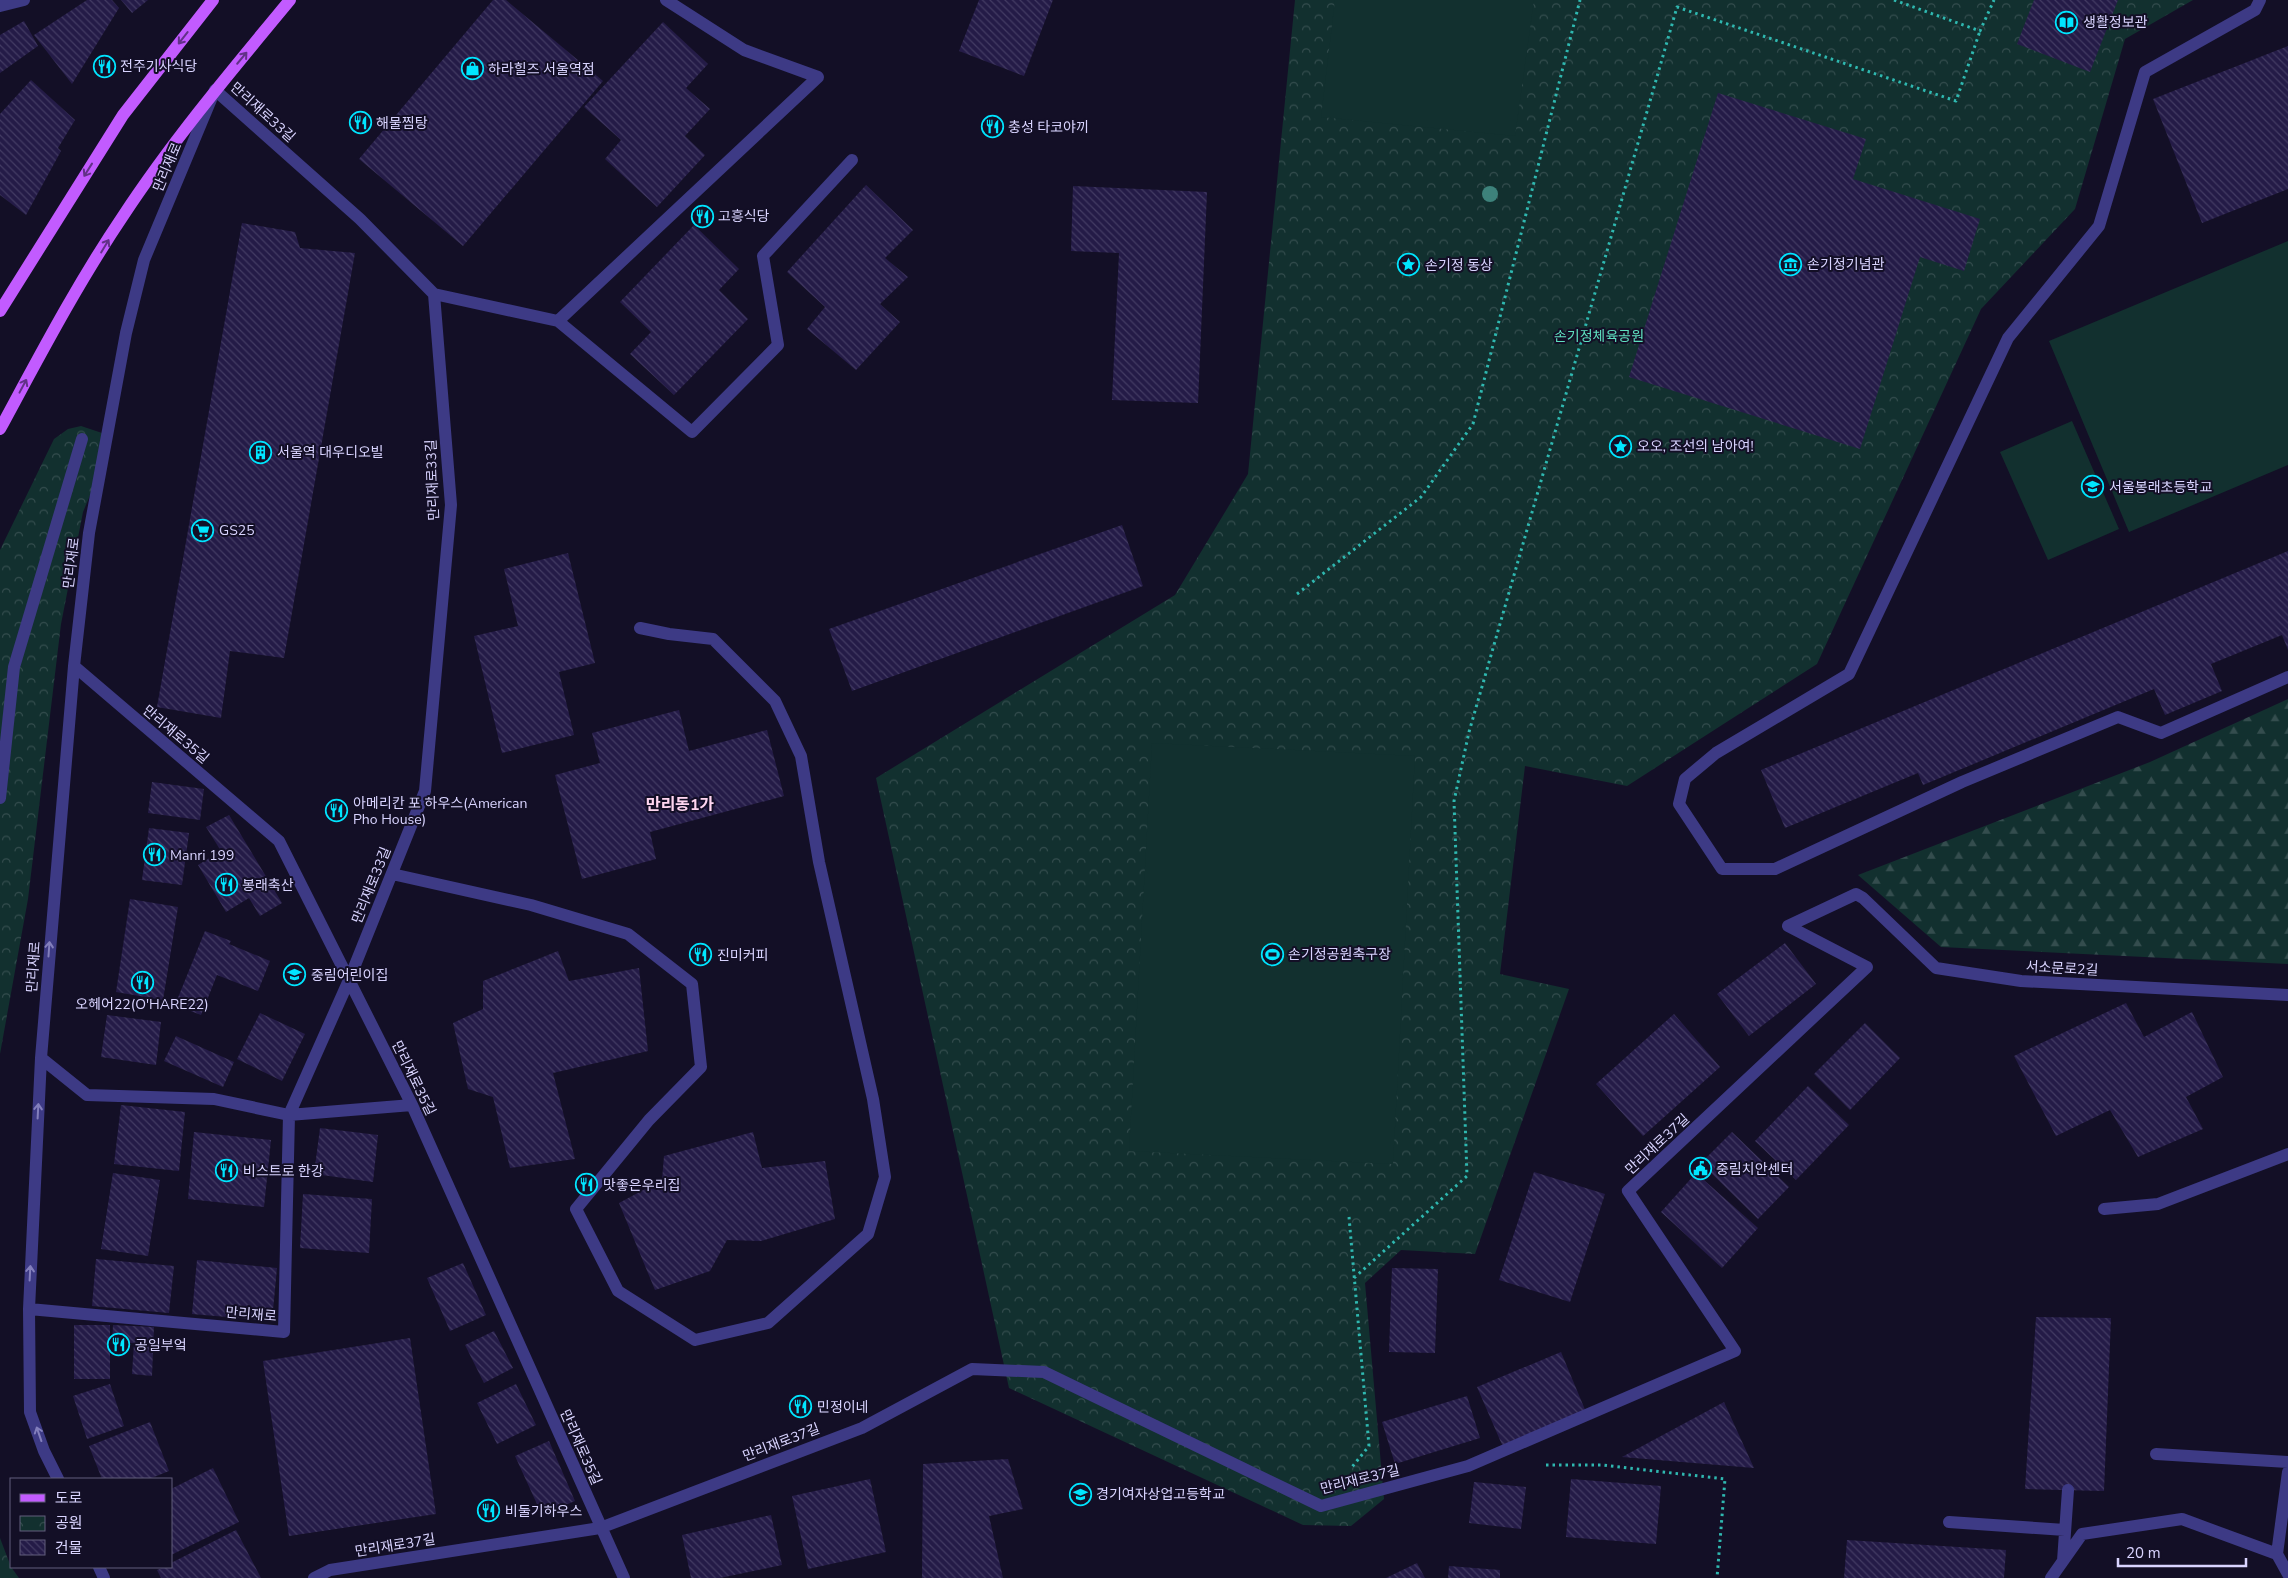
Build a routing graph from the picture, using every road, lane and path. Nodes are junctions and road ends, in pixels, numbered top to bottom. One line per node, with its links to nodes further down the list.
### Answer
1 (24, 0): 9 (street)
2 (213, 0): 14 (main road, one-way to 14)
3 (290, 0): 11 (main road, 만리재로, one-way to 3)
4 (666, 0): 15 (street)
5 (1580, 0): 18 (path)
6 (1894, 0): 10 (path)
7 (1994, 0): 10 (path)
8 (2260, 0): 21 (street)
9 (0, 6)
10 (1980, 32): 33 (path)
11 (215, 90): 13 (street, 만리재로33길); 16 (main road, 만리재로, one-way to 11); 20 (street, 만리재로)
12 (852, 160): 15 (street)
13 (434, 294): 15 (street); 23 (street, 만리재로33길)
14 (0, 311)
15 (558, 321)
16 (0, 429)
17 (82, 440): 22 (street, 만리재로)
18 (1297, 594)
19 (640, 628): 23 (street)
20 (74, 666): 25 (street, 만리재로35길); 27 (street, 만리재로, one-way to 20)
21 (2288, 677)
22 (0, 798)
23 (392, 874): 25 (street, 만리재로33길)
24 (1863, 898): 26 (street, 서소문로2길); 43 (street, 만리재로37길)
25 (349, 980): 28 (street, 만리재로35길); 29 (street, 만리재로33길)
26 (2288, 995)
27 (41, 1058): 29 (street); 34 (street, 만리재로, one-way to 27)
28 (412, 1105): 29 (street); 43 (street, 만리재로35길)
29 (289, 1116): 34 (street, 만리재로)
30 (2288, 1154): 31 (street)
31 (2104, 1209)
32 (1349, 1217): 33 (path)
33 (1354, 1278): 38 (path)
34 (29, 1308): 40 (street, 만리재로, one-way to 34)
35 (2156, 1454): 36 (street)
36 (2288, 1462)
37 (1544, 1465): 50 (path)
38 (1351, 1469)
39 (2288, 1472): 45 (street)
40 (58, 1478)
41 (2068, 1490): 44 (street)
42 (1949, 1522): 44 (street)
43 (600, 1528): 48 (street, 만리재로37길); 49 (street, 만리재로35길)
44 (2065, 1530): 46 (street)
45 (2277, 1554): 46 (street); 47 (street)
46 (2063, 1561): 51 (street)
47 (2288, 1574)
48 (314, 1578)
49 (624, 1578)
50 (1717, 1578)
51 (2051, 1578)

